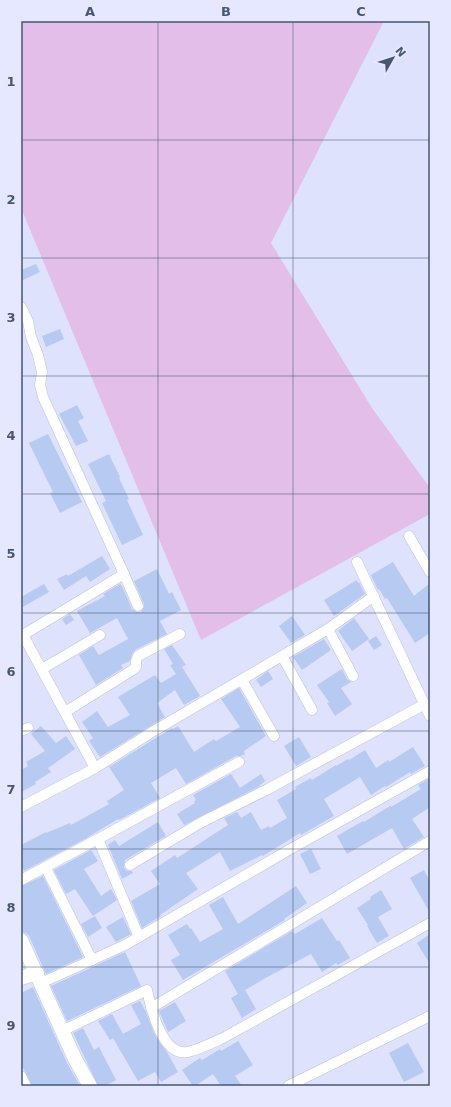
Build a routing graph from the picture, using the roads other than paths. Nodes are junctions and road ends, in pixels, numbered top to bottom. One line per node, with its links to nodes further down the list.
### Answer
1 (21, 307): 5 (street)
2 (409, 536): 4 (street)
3 (357, 562): 6 (street)
4 (430, 572)
5 (124, 574): 7 (street); 9 (street)
6 (374, 596): 8 (street); 16 (street)
7 (138, 606)
8 (328, 629): 12 (street); 14 (street)
9 (22, 632): 13 (street)
10 (100, 634): 13 (street)
11 (180, 634): 18 (street)
12 (282, 656): 15 (street); 17 (street)
13 (42, 669): 18 (street)
14 (353, 676)
15 (242, 680): 20 (street); 22 (street)
16 (425, 704): 19 (street); 27 (street)
17 (312, 710)
18 (65, 712): 22 (street)
19 (430, 716)
20 (274, 736)
21 (239, 762): 25 (street)
22 (95, 768): 24 (street)
23 (430, 771): 31 (street)
24 (21, 807)
25 (98, 839): 28 (street); 31 (street)
26 (430, 841): 36 (street)
27 (130, 865)
28 (46, 868): 29 (street); 33 (street)
29 (21, 880)
30 (430, 923): 36 (street)
31 (139, 937): 33 (street)
32 (21, 940): 35 (street)
33 (92, 960): 35 (street)
34 (21, 978): 35 (street)
35 (39, 978): 38 (street)
36 (151, 1008): 38 (street)
37 (430, 1016): 42 (street)
38 (62, 1031): 41 (street)
39 (21, 1076): 40 (street)
40 (26, 1086)
41 (90, 1086)
42 (288, 1086)

